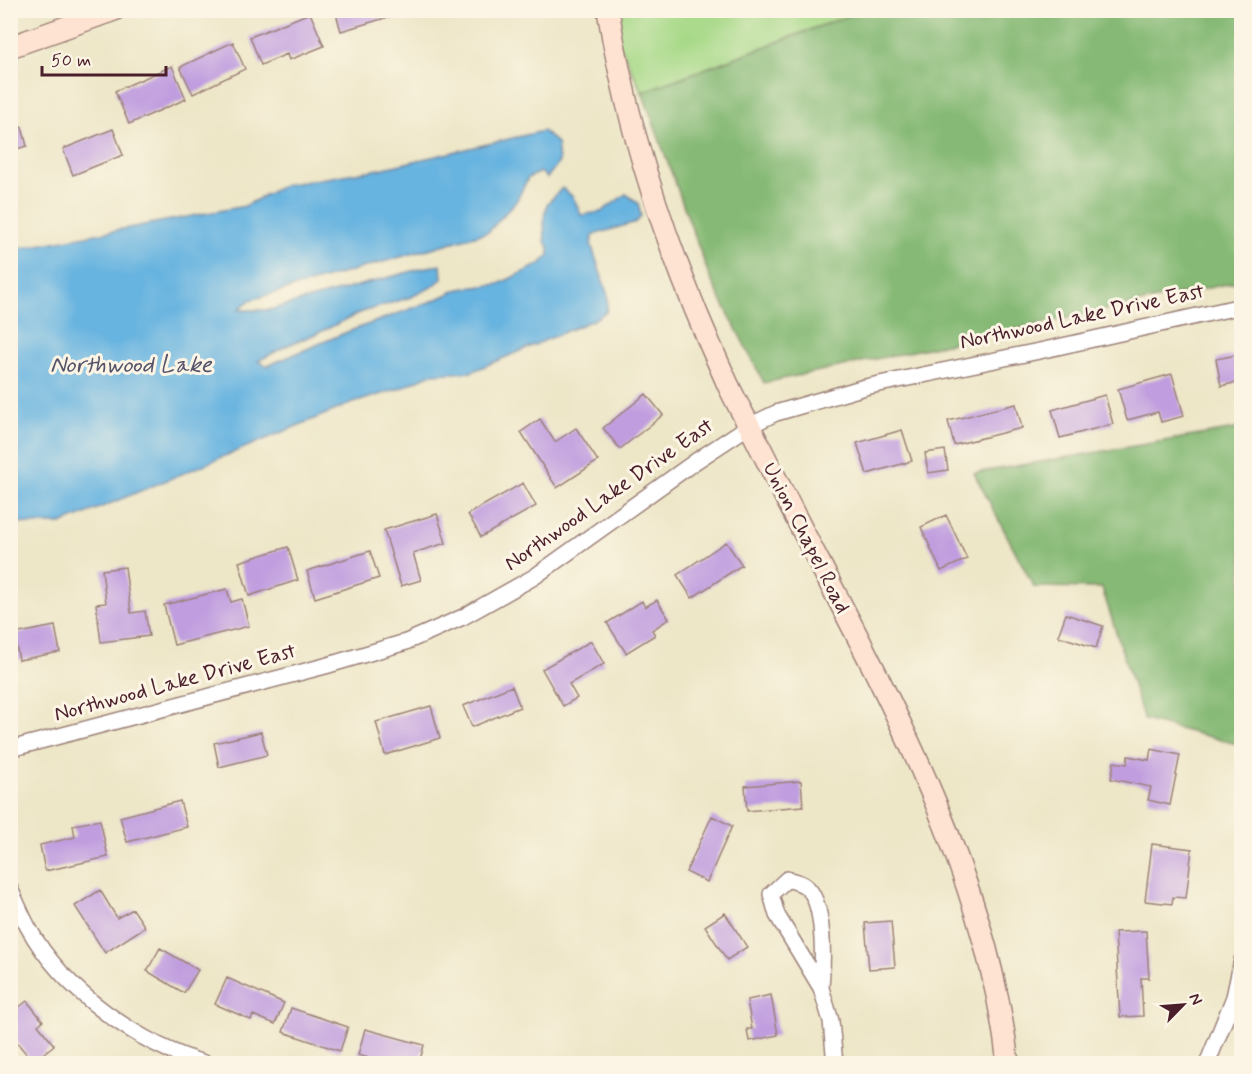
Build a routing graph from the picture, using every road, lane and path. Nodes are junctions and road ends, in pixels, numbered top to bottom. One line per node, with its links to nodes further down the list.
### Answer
1 (114, 10): 3 (street)
2 (608, 10): 5 (street, Union Chapel Road)
3 (10, 47)
4 (1242, 306): 5 (street, Northwood Lake Drive East)
5 (749, 426): 6 (street, Northwood Lake Drive East); 12 (street, Union Chapel Road)
6 (10, 749)
7 (10, 889): 10 (street)
8 (1242, 960): 13 (street)
9 (821, 988): 9 (street); 11 (street)
10 (207, 1064)
11 (835, 1064)
12 (1008, 1064)
13 (1206, 1064)

